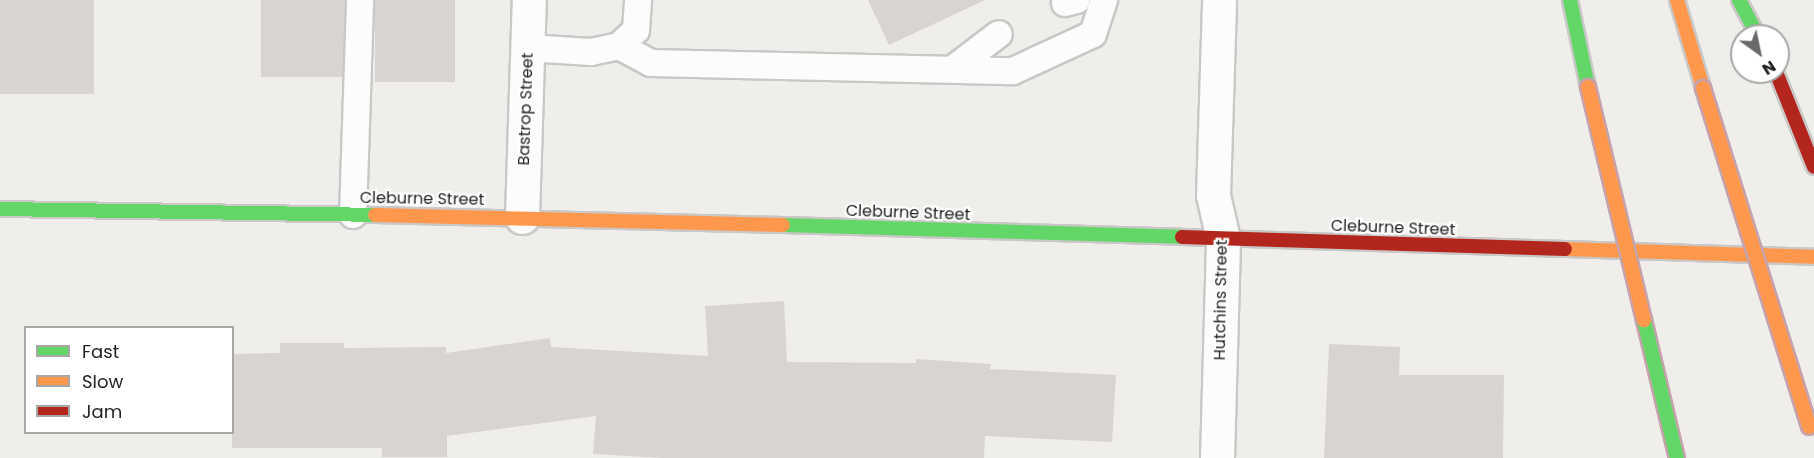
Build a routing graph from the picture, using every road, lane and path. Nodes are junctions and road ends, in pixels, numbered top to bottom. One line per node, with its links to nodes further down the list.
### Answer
1 (360, 0): 17 (lane)
2 (529, 0): 12 (street, Bastrop Street)
3 (638, 0): 11 (lane)
4 (1104, 0): 13 (lane)
5 (1219, 0): 19 (street, Hutchins Street)
6 (1570, 0): 23 (main road, bridge)
7 (1677, 0): 21 (main road, bridge)
8 (1739, 0): 9 (main road)
9 (1752, 24)
10 (999, 34): 13 (lane)
11 (619, 46): 12 (lane); 13 (lane)
12 (528, 48): 18 (street, Bastrop Street)
13 (954, 68)
14 (1782, 84): 15 (main road)
15 (1814, 167)
16 (0, 209): 17 (main road, Cleburne Street)
17 (353, 215): 18 (main road, Cleburne Street)
18 (522, 217): 19 (main road, Cleburne Street)
19 (1223, 239): 20 (main road, Cleburne Street); 22 (street, Hutchins Street)
20 (1814, 257)
21 (1814, 441)
22 (1217, 458)
23 (1677, 458)

